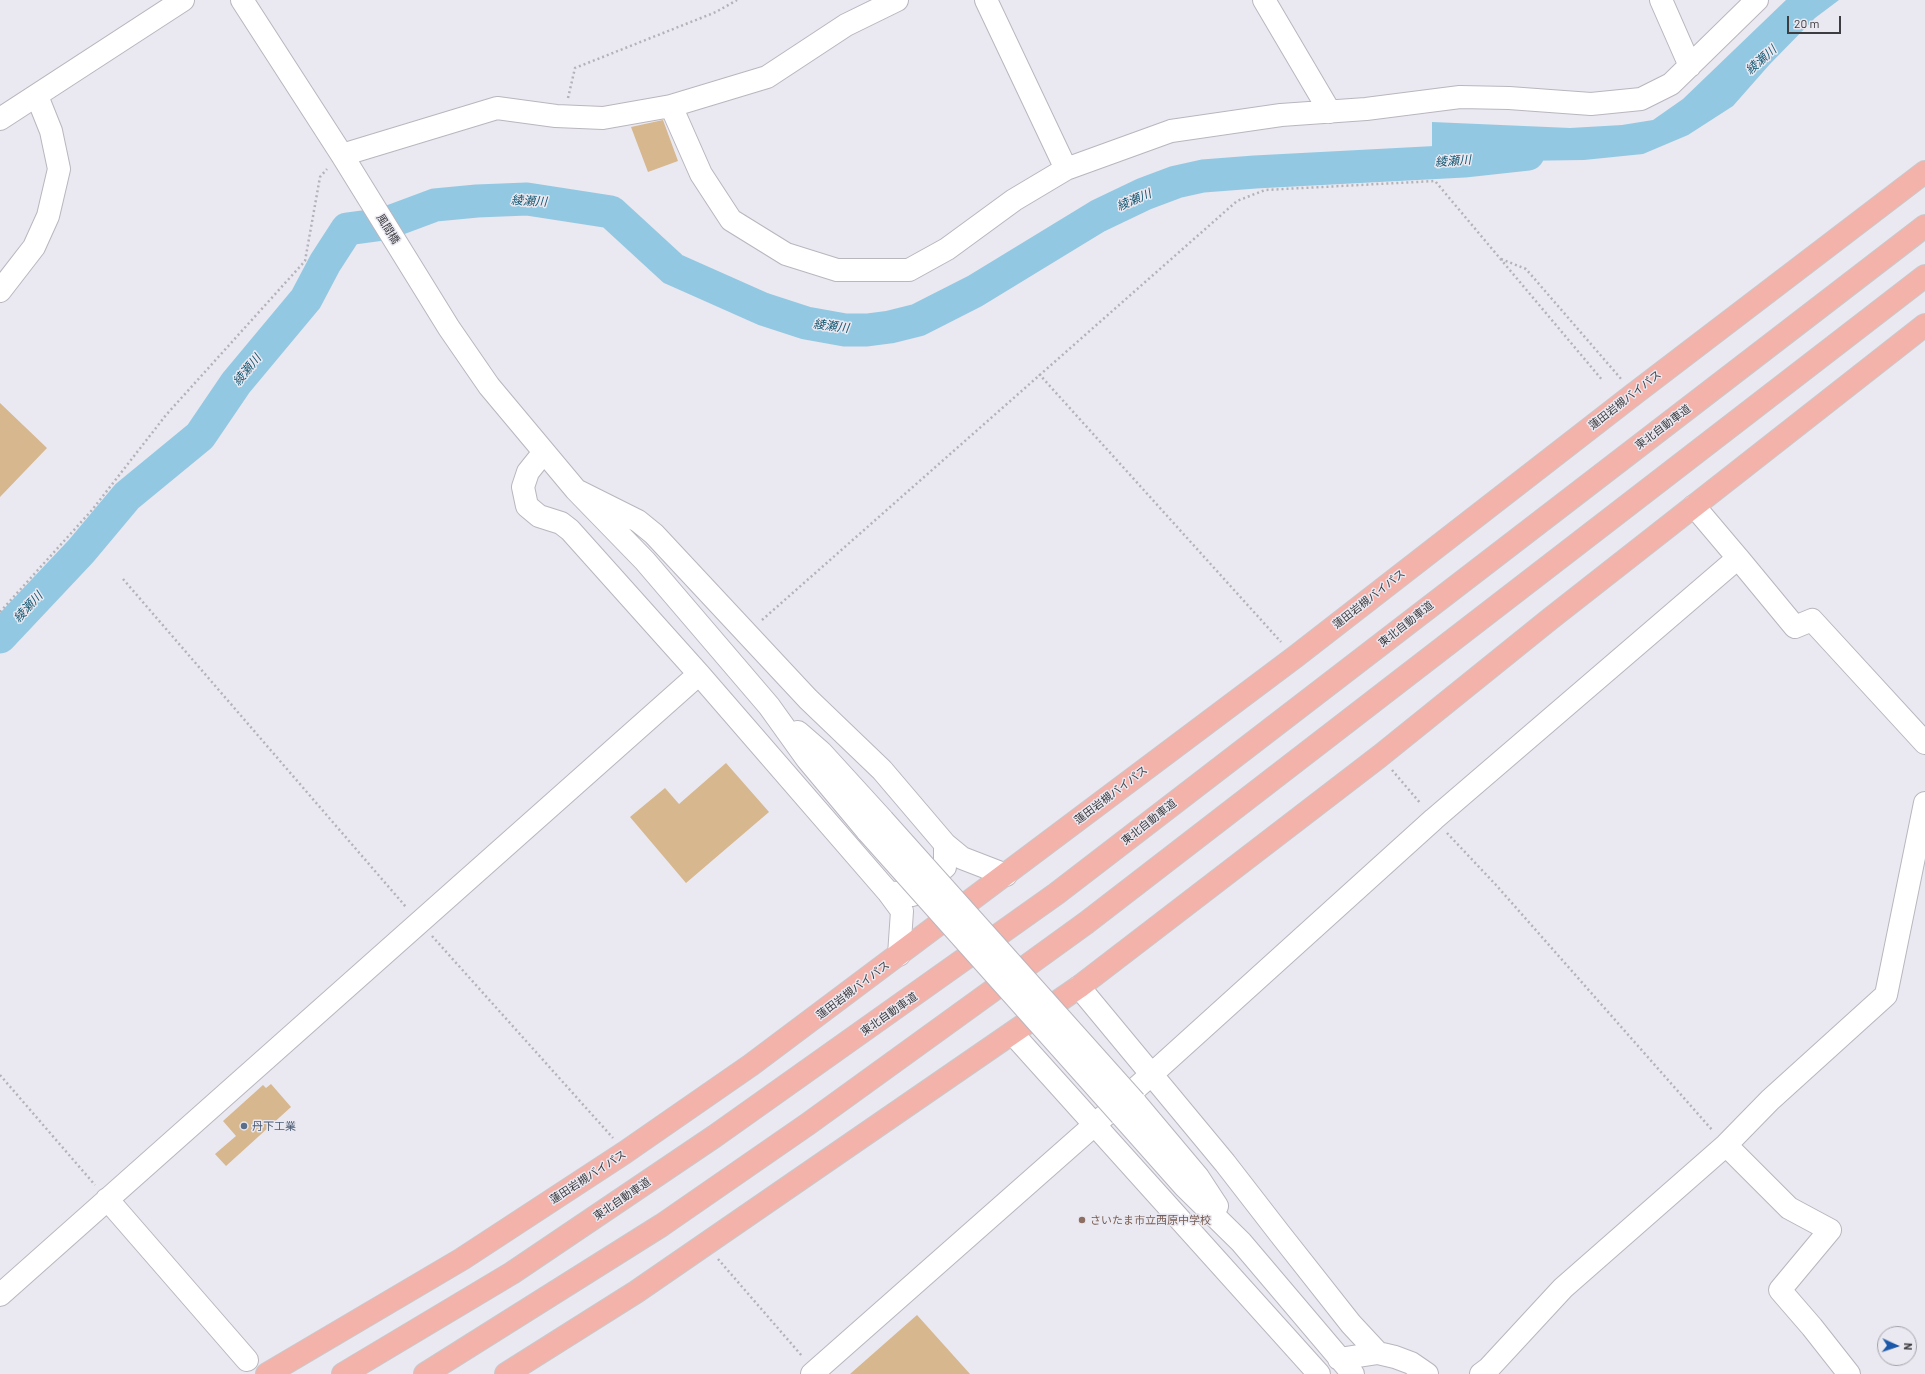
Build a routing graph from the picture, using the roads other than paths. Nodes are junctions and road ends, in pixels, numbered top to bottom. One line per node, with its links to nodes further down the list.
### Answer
1 (183, 0): 9 (street)
2 (242, 0): 13 (street, 風間橋)
3 (897, 0): 10 (street)
4 (986, 0): 14 (street)
5 (1264, 0): 11 (street)
6 (1660, 0): 8 (street)
7 (1757, 0): 8 (street)
8 (1690, 66): 11 (street)
9 (37, 96): 12 (street); 18 (street)
10 (671, 106): 13 (street); 14 (street)
11 (1330, 112): 14 (street)
12 (0, 119)
13 (342, 155): 20 (street, 風間橋)
14 (1066, 169)
15 (1925, 172): 28 (highway, 蓮田岩槻バイパス)
16 (1925, 226): 43 (highway, 東北自動車道)
17 (1925, 276): 44 (highway)
18 (0, 291)
19 (1925, 325): 22 (highway)
20 (544, 452): 21 (street, 風間橋); 24 (street)
21 (576, 490): 27 (street); 40 (street, 風間橋, bridge)
22 (1694, 506): 23 (street); 31 (highway)
23 (1738, 558): 25 (street); 33 (street)
24 (699, 674): 29 (street); 36 (street)
25 (1922, 732)
26 (1925, 804): 35 (street)
27 (946, 844): 28 (street); 29 (street)
28 (1006, 874): 30 (highway, 蓮田岩槻バイパス)
29 (888, 892): 30 (street)
30 (899, 955): 42 (highway, 蓮田岩槻バイパス)
31 (1079, 987): 32 (highway); 33 (street)
32 (1013, 1034): 34 (street); 45 (highway)
33 (1152, 1074): 34 (street); 38 (street)
34 (1096, 1123): 41 (street); 46 (street)
35 (1726, 1145): 48 (street); 49 (street)
36 (107, 1199): 37 (street); 39 (street)
37 (0, 1295)
38 (1378, 1353): 40 (street); 47 (street)
39 (247, 1360)
40 (1346, 1366)
41 (814, 1373)
42 (267, 1374)
43 (343, 1374)
44 (425, 1374)
45 (506, 1374)
46 (1319, 1374)
47 (1427, 1374)
48 (1481, 1374)
49 (1848, 1374)

